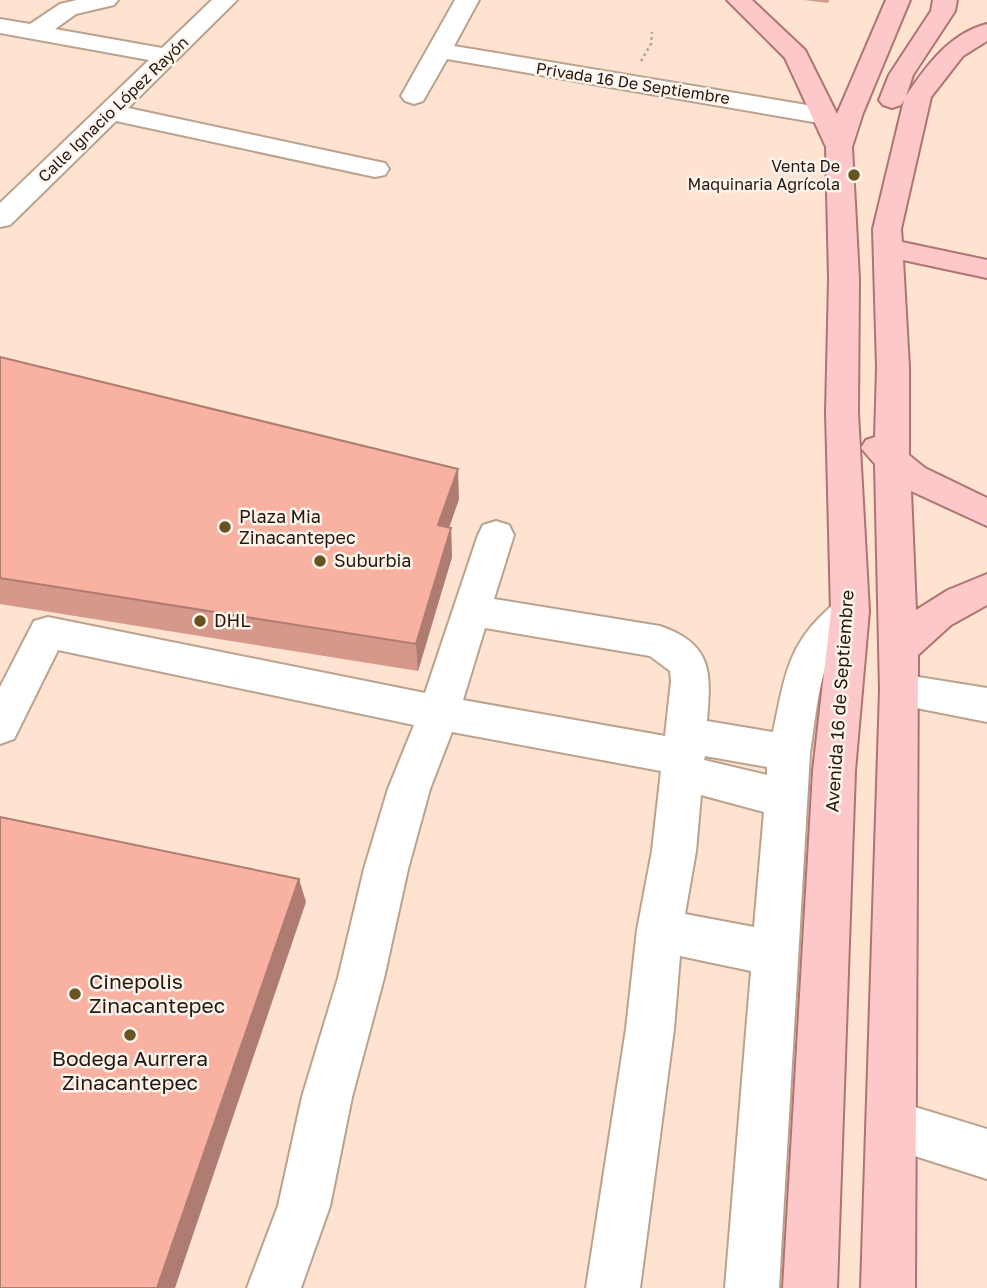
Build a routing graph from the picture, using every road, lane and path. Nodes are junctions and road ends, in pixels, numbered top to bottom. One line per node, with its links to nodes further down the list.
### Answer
1 (106, 0): 9 (street)
2 (225, 0): 11 (street, Calle Ignacio López Rayón)
3 (467, 0): 10 (street)
4 (739, 0): 14 (main road)
5 (898, 0): 15 (main road, Avenida 16 de Septiembre)
6 (945, 0): 18 (main road)
7 (0, 26): 9 (street)
8 (987, 31): 18 (main road)
9 (34, 32): 11 (street)
10 (441, 51): 12 (street); 14 (street, Privada 16 De Septiembre)
11 (167, 56): 13 (street, Calle Ignacio López Rayón)
12 (414, 96)
13 (110, 112): 16 (street); 17 (street, Calle Ignacio López Rayón)
14 (825, 116): 15 (main road)
15 (839, 147): 20 (main road, Avenida 16 de Septiembre)
16 (375, 169)
17 (0, 219)
18 (887, 239): 19 (main road); 21 (main road)
19 (987, 269)
20 (842, 412): 21 (main road); 26 (main road, Avenida 16 de Septiembre)
21 (892, 459): 22 (main road); 27 (main road)
22 (987, 513)
23 (496, 535): 25 (street)
24 (987, 589): 27 (main road)
25 (474, 611): 29 (street); 32 (street)
26 (850, 611): 31 (street); 41 (main road, Avenida 16 de Septiembre)
27 (899, 671): 28 (street); 36 (main road)
28 (987, 705)
29 (439, 713): 30 (street); 32 (street); 38 (street)
30 (0, 727)
31 (789, 753): 32 (street); 33 (street)
32 (684, 755): 33 (street); 34 (street)
33 (786, 800): 35 (street)
34 (660, 930): 35 (street); 39 (street)
35 (776, 954): 40 (street)
36 (892, 1125): 37 (street); 42 (main road)
37 (987, 1154)
38 (287, 1277)
39 (613, 1288)
40 (752, 1288)
41 (810, 1288)
42 (888, 1288)

